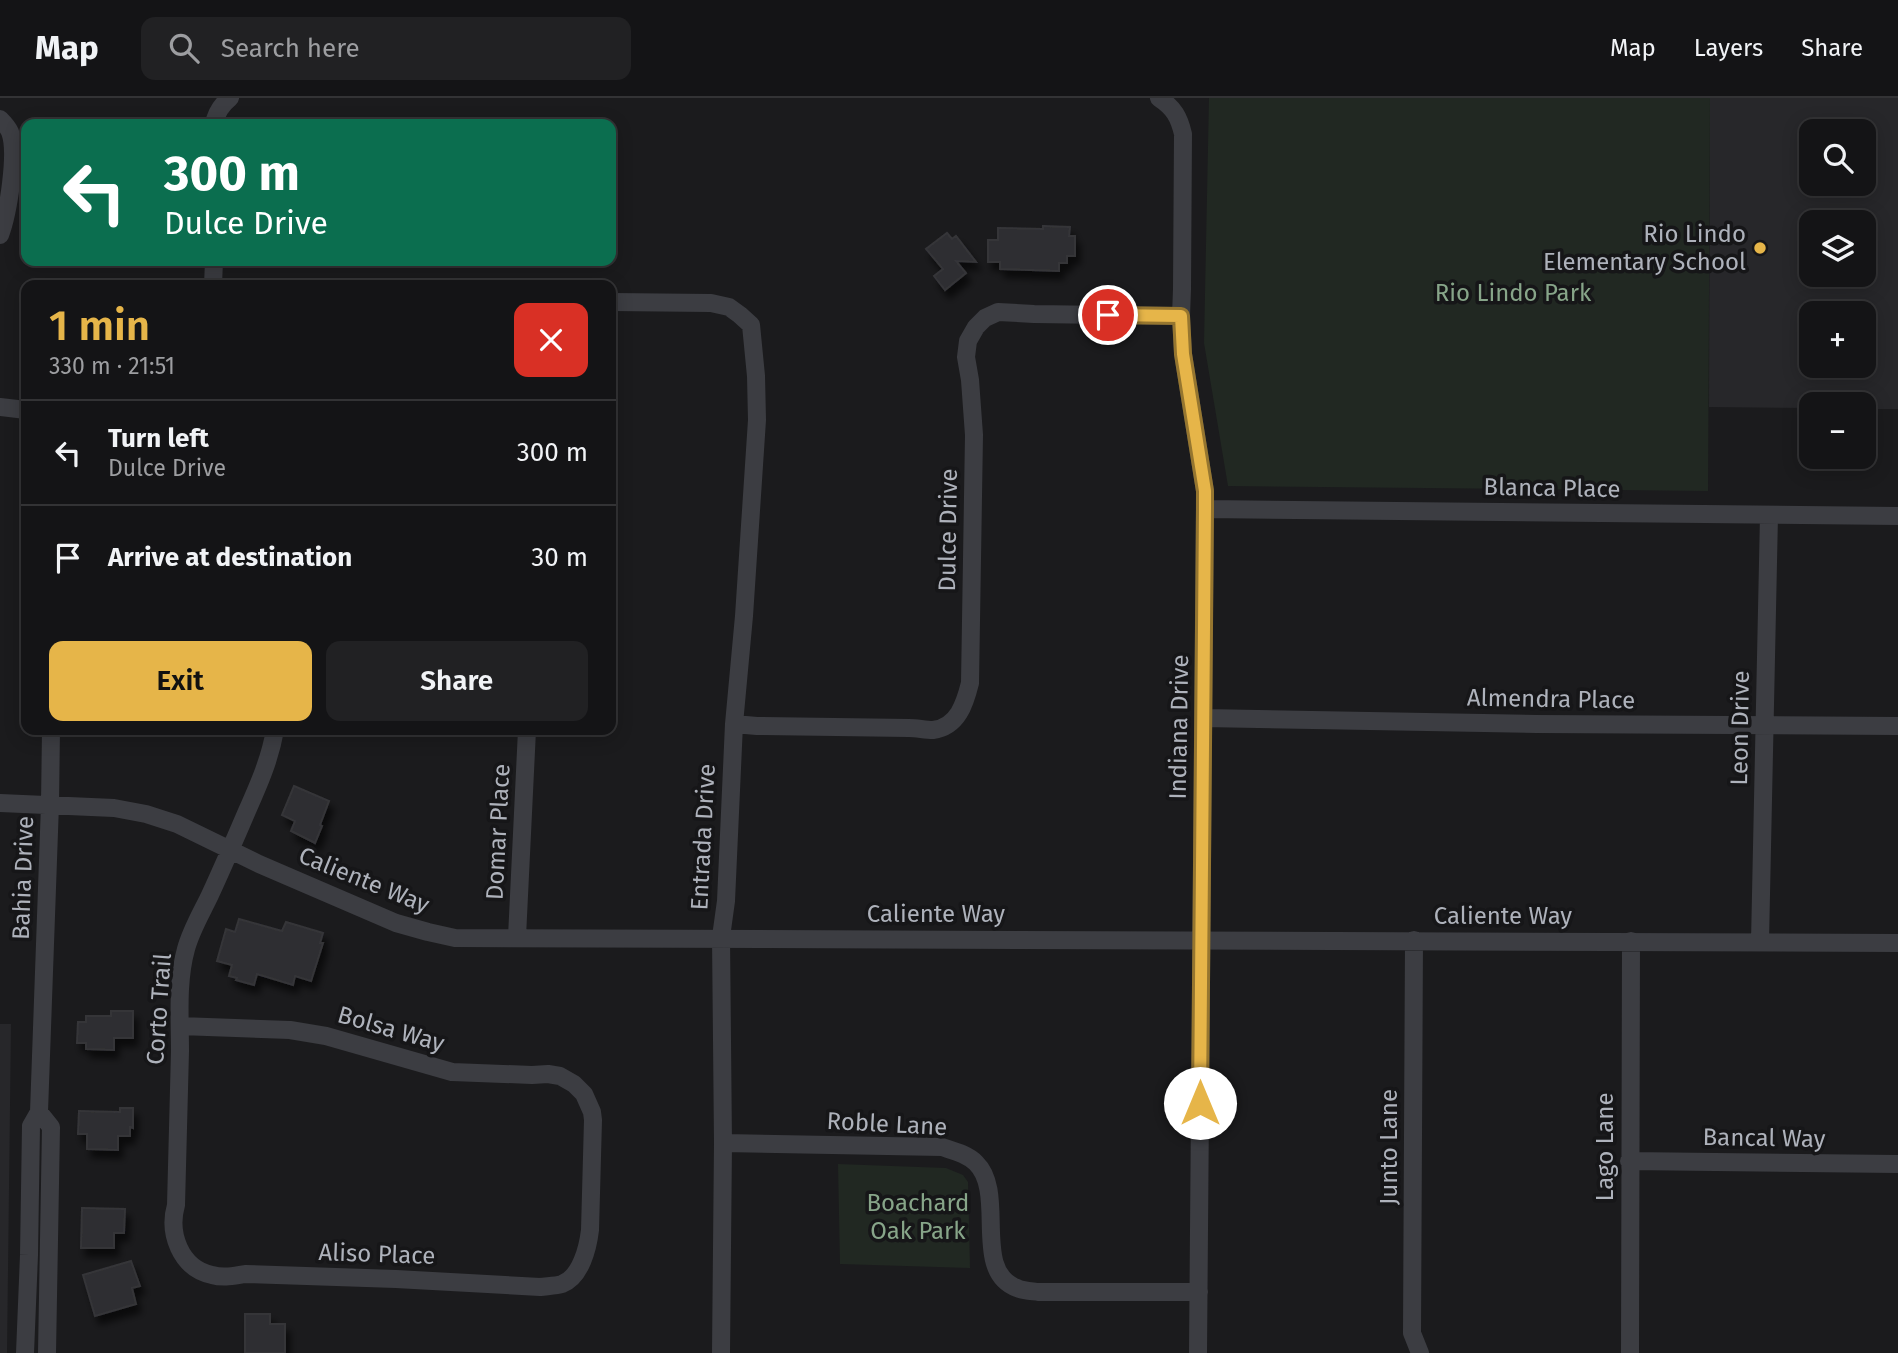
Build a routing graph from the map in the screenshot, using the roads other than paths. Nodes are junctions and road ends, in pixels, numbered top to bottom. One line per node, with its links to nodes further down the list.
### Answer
1 (230, 98): 3 (street)
2 (1165, 102): 7 (street, Indiana Drive)
3 (215, 119)
4 (3, 122): 5 (street)
5 (0, 235)
6 (616, 302): 14 (street, Entrada Drive)
7 (1181, 316): 10 (street, Indiana Drive); 14 (street, Dulce Drive)
8 (0, 408): 9 (street)
9 (21, 410)
10 (1205, 509): 11 (street, Blanca Place); 13 (street, Indiana Drive)
11 (1769, 515): 12 (street, Blanca Place); 15 (street, Leon Drive)
12 (1898, 516)
13 (1204, 718): 15 (street, Almendra Place); 25 (street, Indiana Drive)
14 (734, 724): 24 (street, Entrada Drive)
15 (1764, 726): 16 (street, Almendra Place); 28 (street, Leon Drive)
16 (1898, 726)
17 (51, 735): 21 (street, Bahia Drive)
18 (274, 735): 22 (street, Corto Trail)
19 (527, 735): 23 (street, Domar Place)
20 (0, 803): 21 (street, Caliente Way)
21 (50, 804): 22 (street, Caliente Way); 31 (street, Bahia Drive)
22 (231, 851): 23 (street, Caliente Way); 30 (street, Corto Trail)
23 (517, 937): 24 (street, Caliente Way)
24 (722, 937): 25 (street, Caliente Way); 32 (street, Entrada Drive)
25 (1201, 940): 26 (street, Caliente Way); 38 (street, Indiana Drive)
26 (1414, 940): 27 (street, Caliente Way); 44 (street, Junto Lane)
27 (1631, 941): 28 (street, Caliente Way); 33 (street, Lago Lane)
28 (1760, 942): 29 (street, Caliente Way)
29 (1898, 943)
30 (180, 1026): 36 (street, Corto Trail); 37 (street, Bolsa Way)
31 (39, 1112): 35 (street, Bahia Drive); 39 (street, Bahia Drive)
32 (723, 1143): 38 (street, Roble Lane); 42 (street, Entrada Drive)
33 (1629, 1161): 34 (street, Bancal Way); 45 (street, Lago Lane)
34 (1898, 1164)
35 (29, 1203): 39 (street); 40 (street, Bahia Drive)
36 (189, 1263): 37 (street, Aliso Place)
37 (567, 1281)
38 (1199, 1292): 43 (street, Indiana Drive)
39 (47, 1316): 41 (street, Bahia Drive)
40 (25, 1353)
41 (47, 1353)
42 (721, 1353)
43 (1198, 1353)
44 (1420, 1353)
45 (1630, 1353)

